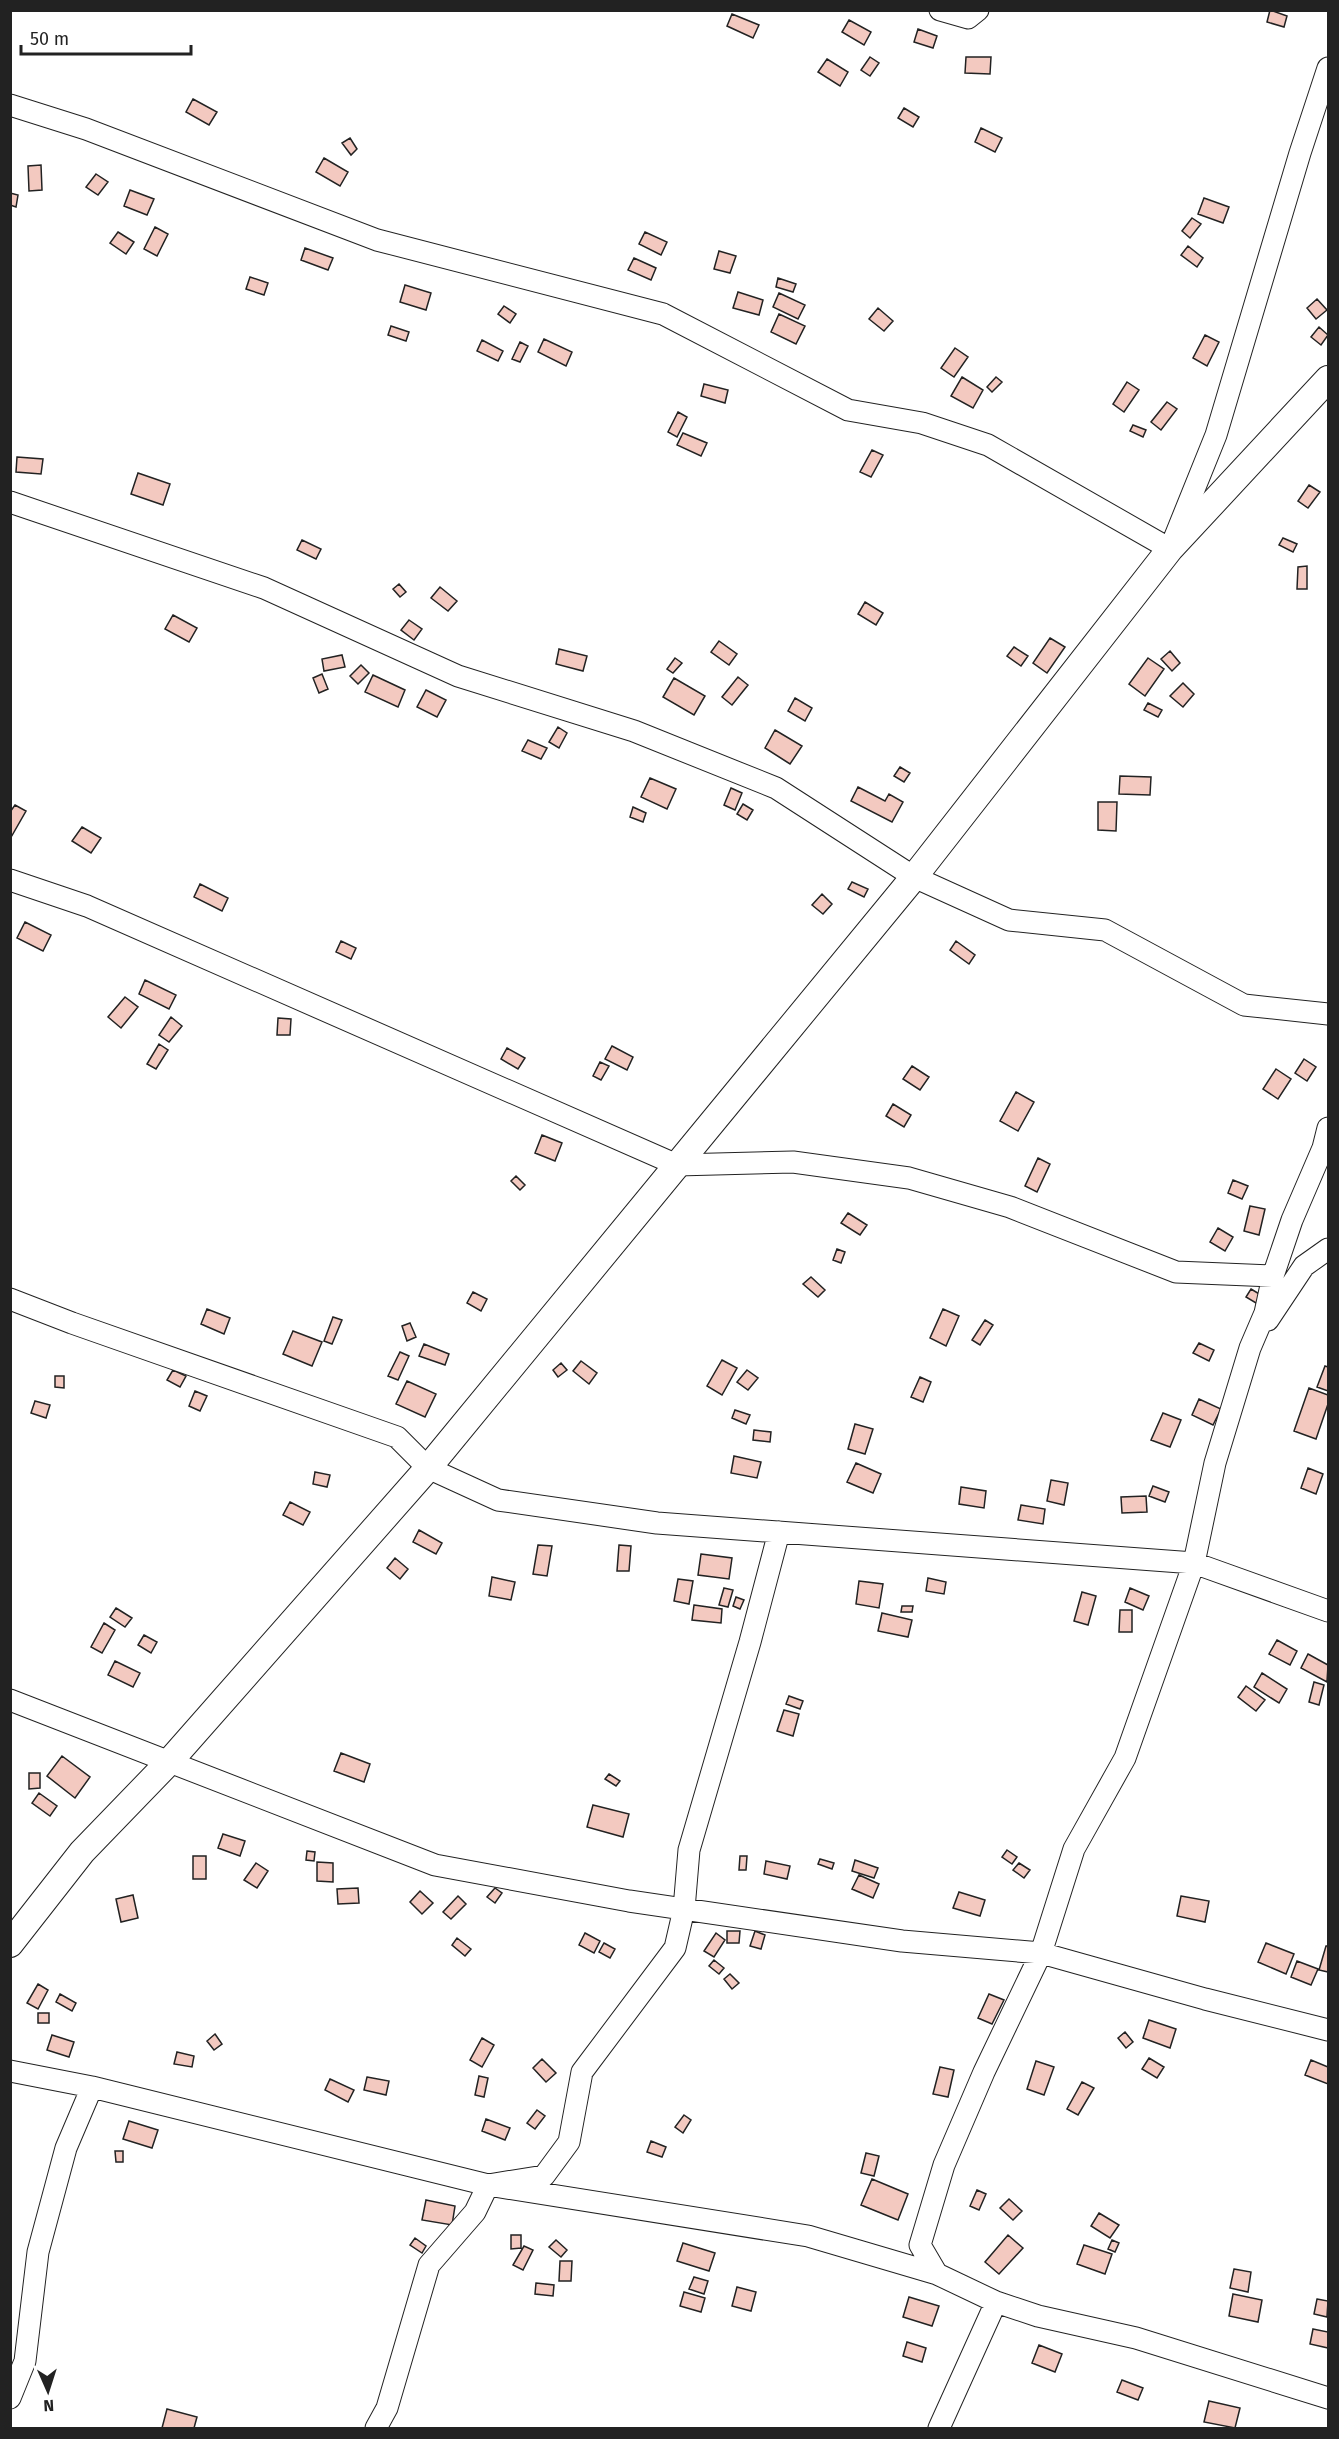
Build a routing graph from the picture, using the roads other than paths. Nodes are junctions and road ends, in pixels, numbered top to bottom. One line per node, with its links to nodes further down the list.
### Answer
1 (940, 10): 2 (street)
2 (978, 10)
3 (1329, 68): 7 (street)
4 (10, 105): 7 (street)
5 (1329, 379): 7 (street)
6 (10, 502): 8 (street)
7 (1170, 549): 8 (street)
8 (914, 877): 10 (street); 12 (street)
9 (10, 880): 12 (street)
10 (1329, 1014)
11 (1327, 1145): 14 (street)
12 (677, 1165): 14 (street); 17 (street)
13 (1329, 1249): 16 (street)
14 (1273, 1276): 16 (street)
15 (10, 1299): 17 (street)
16 (1250, 1348): 19 (street)
17 (428, 1468): 18 (street); 22 (street)
18 (778, 1532): 19 (street); 23 (street)
19 (1194, 1563): 20 (street); 25 (street)
20 (1329, 1611)
21 (10, 1700): 22 (street)
22 (169, 1762): 23 (street); 24 (street)
23 (684, 1910): 25 (street); 29 (street)
24 (10, 1944)
25 (1041, 1953): 26 (street); 30 (street)
26 (1329, 2030)
27 (10, 2071): 28 (street)
28 (92, 2087): 29 (street); 32 (street)
29 (488, 2185): 30 (street); 34 (street)
30 (937, 2274): 31 (street)
31 (996, 2302): 33 (street); 35 (street)
32 (10, 2398)
33 (1329, 2398)
34 (376, 2428)
35 (939, 2428)

